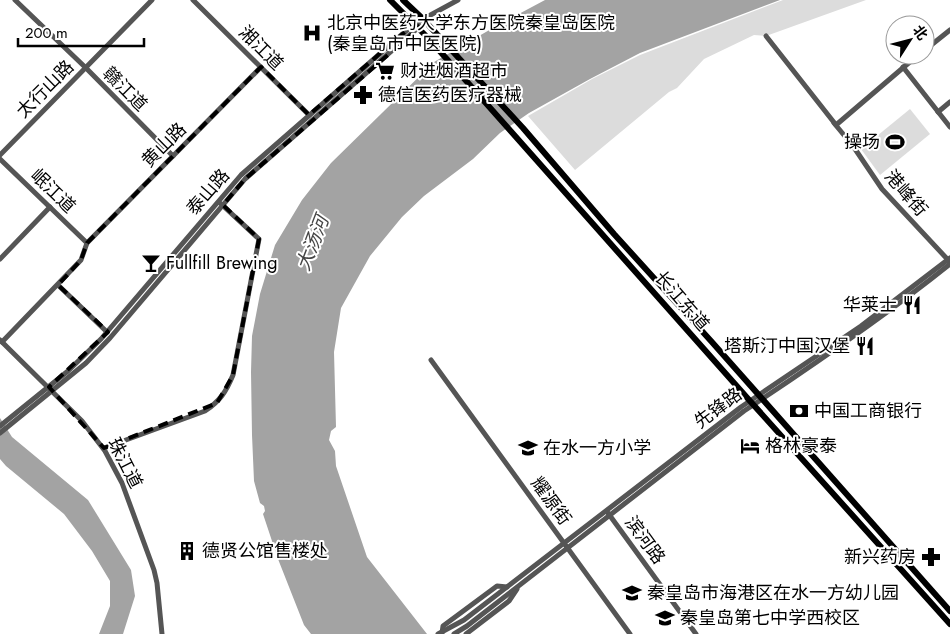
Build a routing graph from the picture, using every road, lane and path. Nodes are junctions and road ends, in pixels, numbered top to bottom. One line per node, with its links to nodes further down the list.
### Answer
1 (15, 0): 15 (street, 赣江道)
2 (152, 0): 15 (street, 太行山路)
3 (193, 0): 13 (street, 湘江道)
4 (390, 0): 8 (main road, 长江东道)
5 (403, 0): 7 (main road, 长江东道)
6 (458, 0): 7 (street, 泰山路)
7 (424, 19): 8 (street, 泰山路); 34 (main road, 长江东道)
8 (416, 26): 18 (street, 泰山路); 24 (street); 35 (main road, 长江东道)
9 (950, 30): 11 (street)
10 (766, 36): 19 (street, 港峰街)
11 (935, 42)
12 (906, 65): 14 (street)
13 (261, 67): 18 (street, 湘江道); 22 (street, 黄山路)
14 (903, 67): 17 (street); 19 (street)
15 (86, 68): 21 (street, 太行山路); 22 (street, 赣江道)
16 (950, 102): 17 (street)
17 (938, 112): 20 (street)
18 (309, 114): 24 (street, 泰山路)
19 (836, 125): 28 (street, 港峰街)
20 (950, 127)
21 (0, 155)
22 (173, 156): 26 (street, 黄山路)
23 (0, 159): 25 (street, 岷江道)
24 (220, 203): 30 (street, 泰山路); 33 (street); 38 (street)
25 (50, 207): 26 (street, 岷江道); 27 (street)
26 (87, 243): 29 (street, 黄山路)
27 (0, 259)
28 (949, 261): 34 (street, 先锋路)
29 (58, 285): 30 (street); 31 (street, 黄山路)
30 (107, 332): 33 (street, 泰山路)
31 (1, 341): 33 (street, 珠江道)
32 (431, 360): 40 (street, 耀源街)
33 (51, 389): 36 (street, 泰山路); 37 (street); 38 (street, 珠江道)
34 (761, 397): 35 (street, 先锋路); 43 (main road, 长江东道)
35 (751, 403): 39 (street, 先锋路); 44 (main road, 长江东道)
36 (0, 426)
37 (0, 433)
38 (104, 448): 45 (street, 珠江道)
39 (608, 513): 40 (street, 先锋路); 41 (street); 50 (street, 滨河路)
40 (565, 543): 41 (street, 耀源街); 46 (street, 先锋路)
41 (568, 548): 42 (street); 49 (street, 耀源街)
42 (522, 583): 47 (street); 48 (street)
43 (950, 610)
44 (950, 624)
45 (162, 634)
46 (441, 634)
47 (454, 634)
48 (466, 634)
49 (630, 634)
50 (696, 634)

